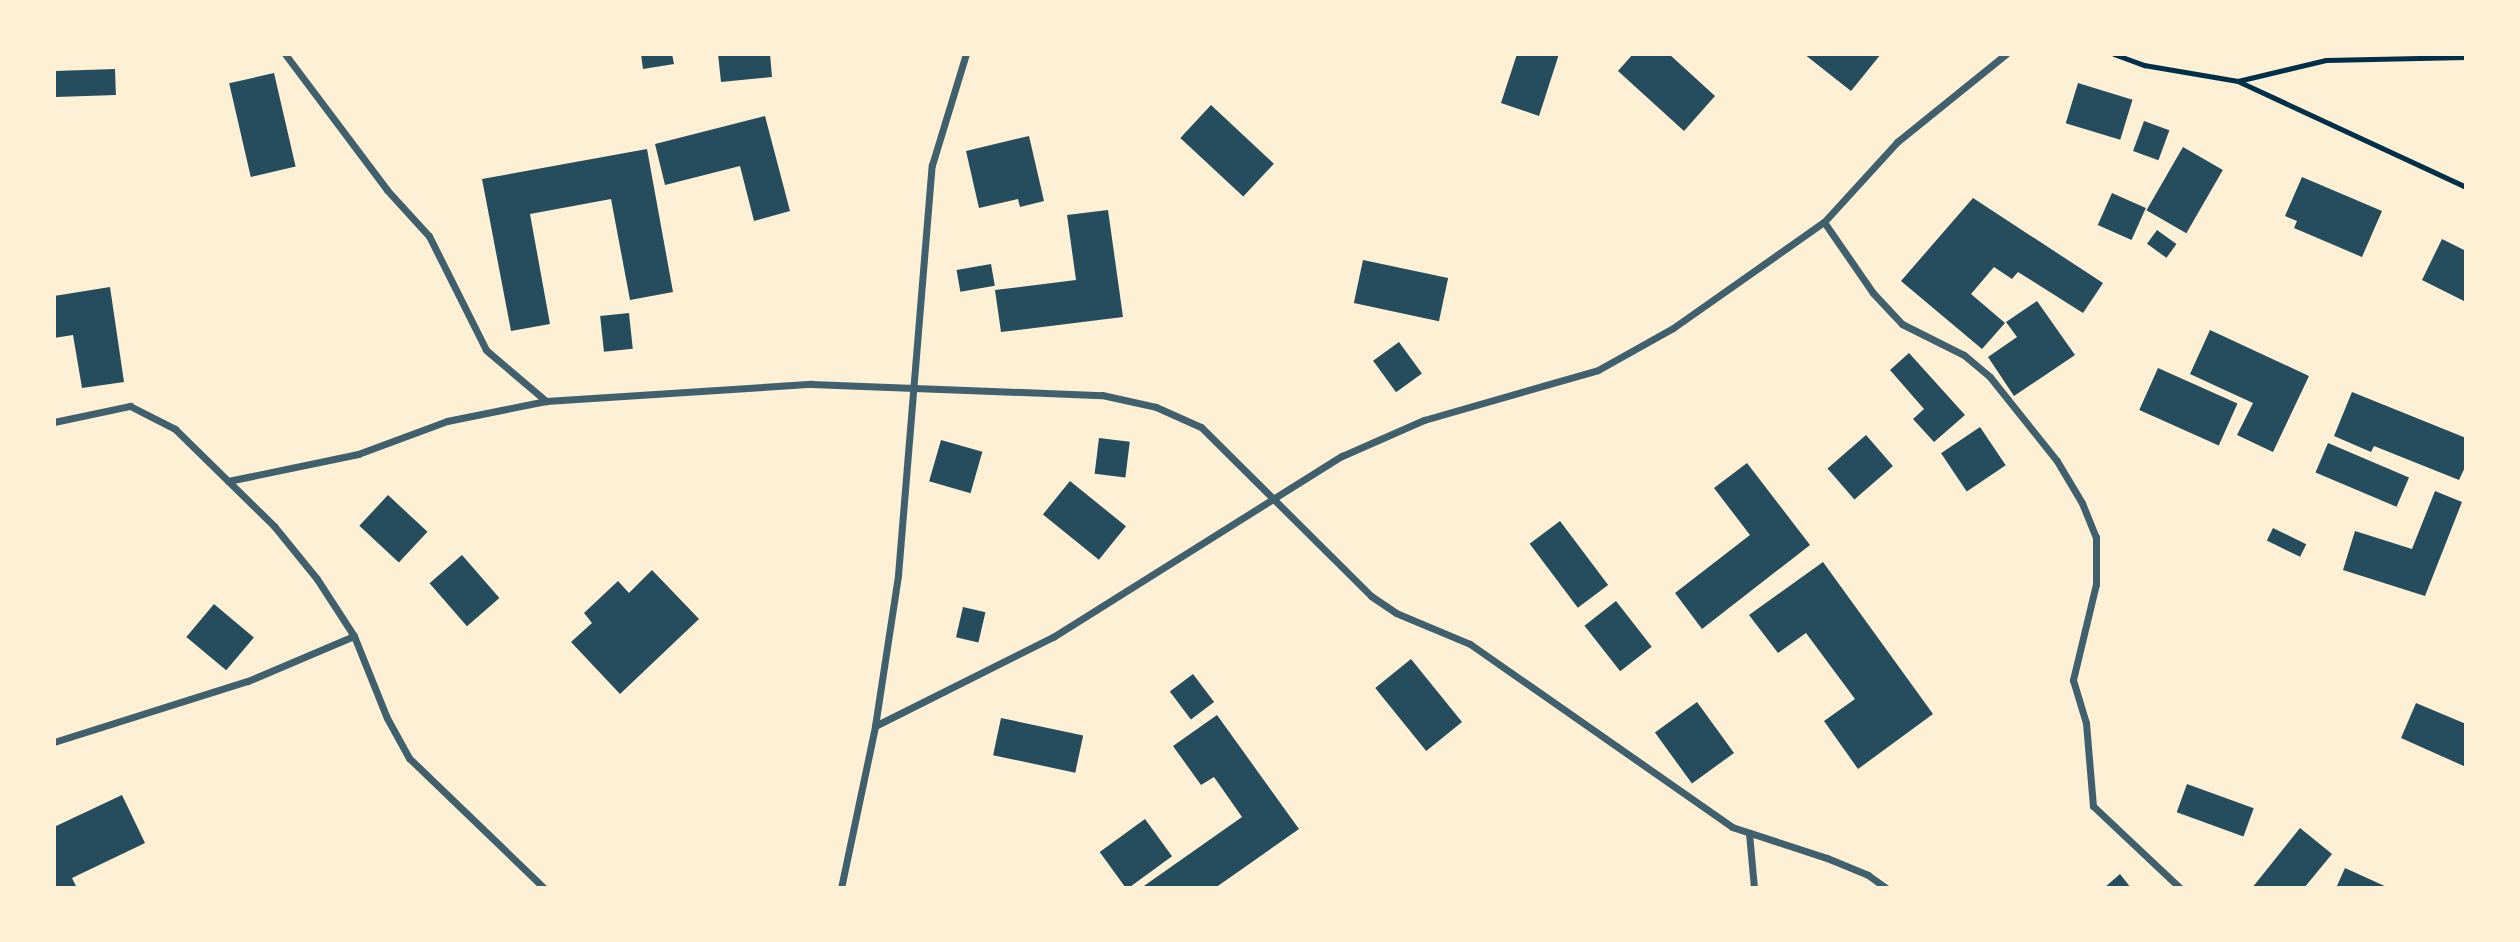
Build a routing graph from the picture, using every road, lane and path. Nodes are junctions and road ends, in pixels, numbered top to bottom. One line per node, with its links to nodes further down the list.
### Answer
1 (285, 54): 10 (street)
2 (966, 54): 9 (street)
3 (2006, 54): 8 (street)
4 (2114, 54): 6 (path)
5 (2466, 57): 6 (path)
6 (2238, 81): 7 (path)
7 (2466, 187)
8 (1824, 222): 13 (street); 22 (street)
9 (913, 390): 10 (street); 13 (street); 15 (street)
10 (545, 401): 12 (street)
11 (54, 422): 12 (street)
12 (228, 481): 14 (street)
13 (1272, 496): 15 (street); 17 (street)
14 (355, 636): 16 (street); 18 (street)
15 (875, 726): 19 (street)
16 (54, 743)
17 (1749, 833): 20 (street); 21 (street)
18 (544, 888)
19 (841, 888)
20 (1754, 888)
21 (1886, 888)
22 (2180, 888)

